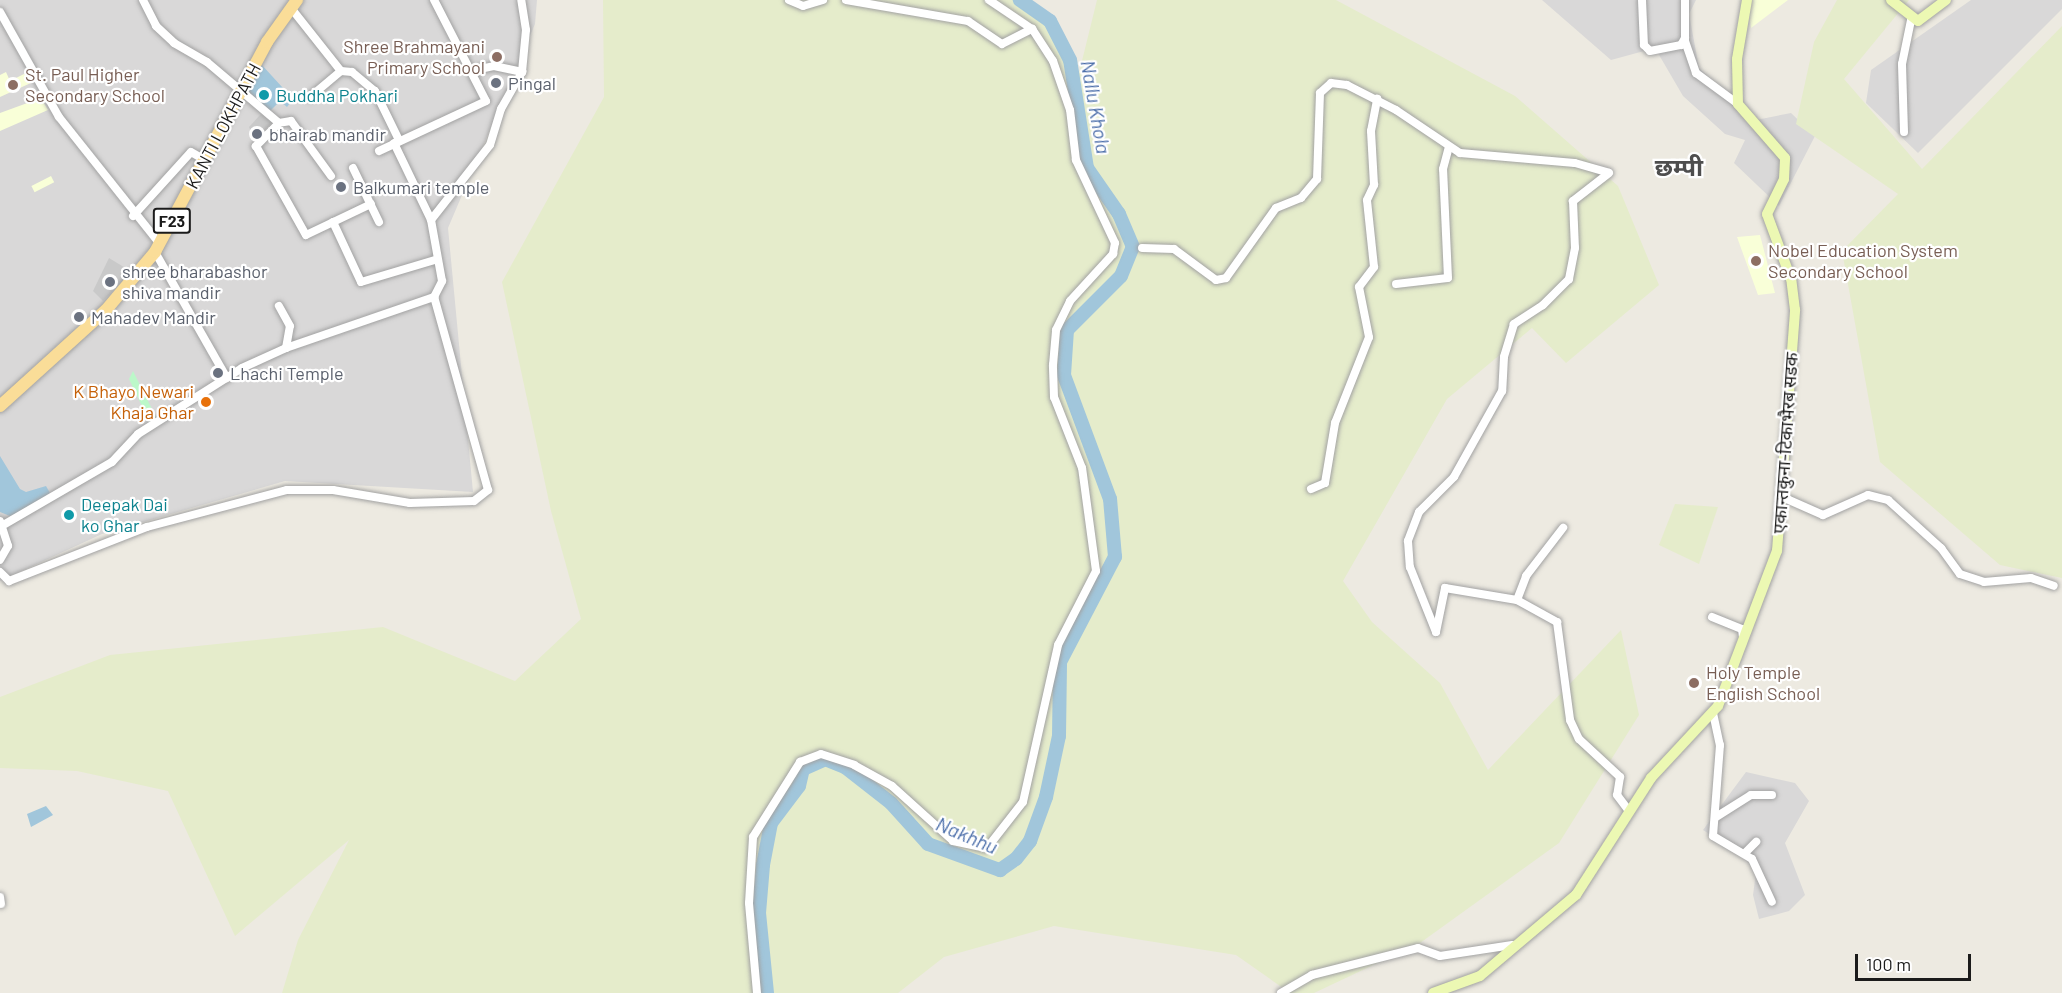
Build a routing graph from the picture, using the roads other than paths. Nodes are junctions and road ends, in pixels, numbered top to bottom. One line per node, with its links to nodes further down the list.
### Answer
1 (143, 0): 21 (street)
2 (434, 0): 18 (street)
3 (521, 0): 20 (street)
4 (789, 0): 5 (street)
5 (823, 0)
6 (846, 0): 16 (street)
7 (989, 0): 16 (street)
8 (1642, 0): 17 (street)
9 (1685, 0): 17 (street)
10 (1747, 0): 24 (main road)
11 (1891, 0): 15 (main road)
12 (1946, 0): 15 (main road)
13 (294, 4): 19 (street); 21 (main road, KANTI LOKHPATH / F23)
14 (0, 12): 34 (street)
15 (1911, 20): 26 (street)
16 (1032, 29): 65 (street)
17 (1685, 38): 24 (street)
18 (475, 70): 20 (street); 27 (street)
19 (341, 71): 22 (street); 27 (street)
20 (522, 72): 35 (street)
21 (242, 90): 25 (street); 30 (main road, KANTI LOKHPATH / F23)
22 (310, 97)
23 (1377, 99): 28 (street); 39 (street); 47 (street)
24 (1738, 104): 48 (main road, एकान्तकुना-टिकाभैरब सडक)
25 (282, 122): 32 (street); 36 (street)
26 (1904, 132)
27 (397, 142): 29 (street); 35 (street)
28 (1449, 147): 41 (street); 54 (street)
29 (379, 151)
30 (205, 159): 34 (street); 38 (main road, KANTI LOKHPATH / F23)
31 (353, 168): 33 (street)
32 (331, 176)
33 (370, 204): 36 (street); 37 (street)
34 (133, 216): 38 (street)
35 (431, 220): 40 (street)
36 (333, 222): 40 (street)
37 (379, 222)
38 (157, 248): 45 (street); 46 (main road, KANTI LOKHPATH / F23)
39 (1142, 248)
40 (435, 260): 42 (street)
41 (1396, 284)
42 (434, 297): 44 (street); 52 (street)
43 (279, 306): 44 (street)
44 (286, 348): 45 (street)
45 (227, 378): 49 (street)
46 (0, 406)
47 (1311, 489)
48 (1780, 496): 53 (street); 56 (main road, एकान्तकुना-टिकाभैरब सडक)
49 (2, 522): 51 (street)
50 (1563, 528): 54 (street)
51 (0, 560)
52 (0, 572)
53 (2054, 586)
54 (1517, 600): 59 (street)
55 (1712, 617): 56 (street)
56 (1744, 648): 57 (main road, एकान्तकुना-टिकाभैरब सडक)
57 (1713, 713): 59 (main road, एकान्तकुना-टिकाभैरब सडक); 60 (street)
58 (1772, 795): 60 (street)
59 (1629, 811): 64 (main road, एकान्तकुना-टिकाभैरब सडक)
60 (1716, 817): 62 (street)
61 (1756, 842): 62 (street)
62 (1745, 853): 63 (street)
63 (1772, 902)
64 (1512, 945): 66 (street); 67 (main road, एकान्तकुना-टिकाभैरब सडक)
65 (757, 993)
66 (1281, 993)
67 (1432, 993)

